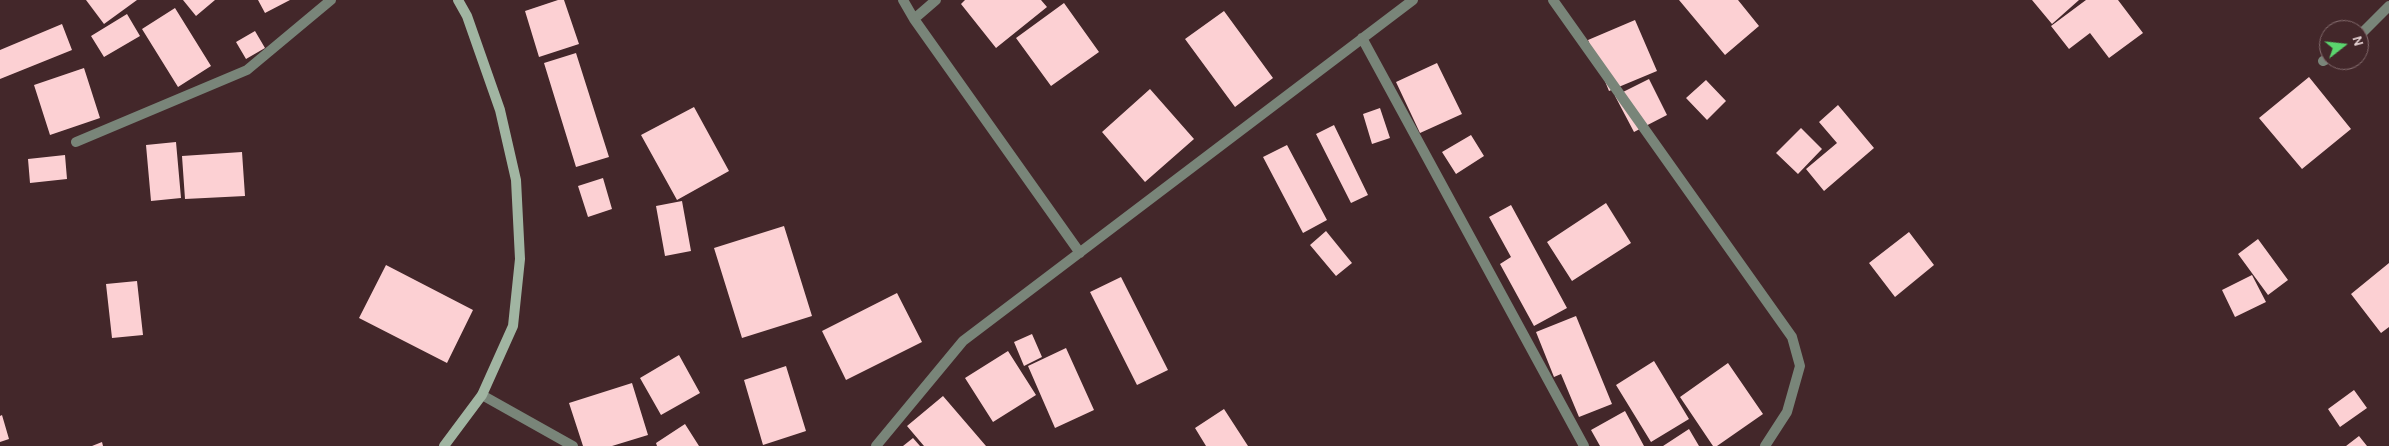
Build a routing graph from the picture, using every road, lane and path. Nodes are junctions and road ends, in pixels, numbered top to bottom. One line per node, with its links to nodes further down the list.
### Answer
1 (331, 0): 11 (street)
2 (458, 0): 13 (street)
3 (903, 0): 8 (street)
4 (936, 0): 8 (street)
5 (1413, 0): 10 (street)
6 (1553, 0): 18 (street)
7 (2389, 6): 9 (street)
8 (914, 19): 12 (street)
9 (2369, 26)
10 (1362, 38): 12 (street); 17 (street)
11 (76, 142)
12 (1080, 253): 16 (street)
13 (482, 395): 14 (street); 15 (street)
14 (444, 446)
15 (573, 446)
16 (876, 446)
17 (1584, 446)
18 (1765, 446)

